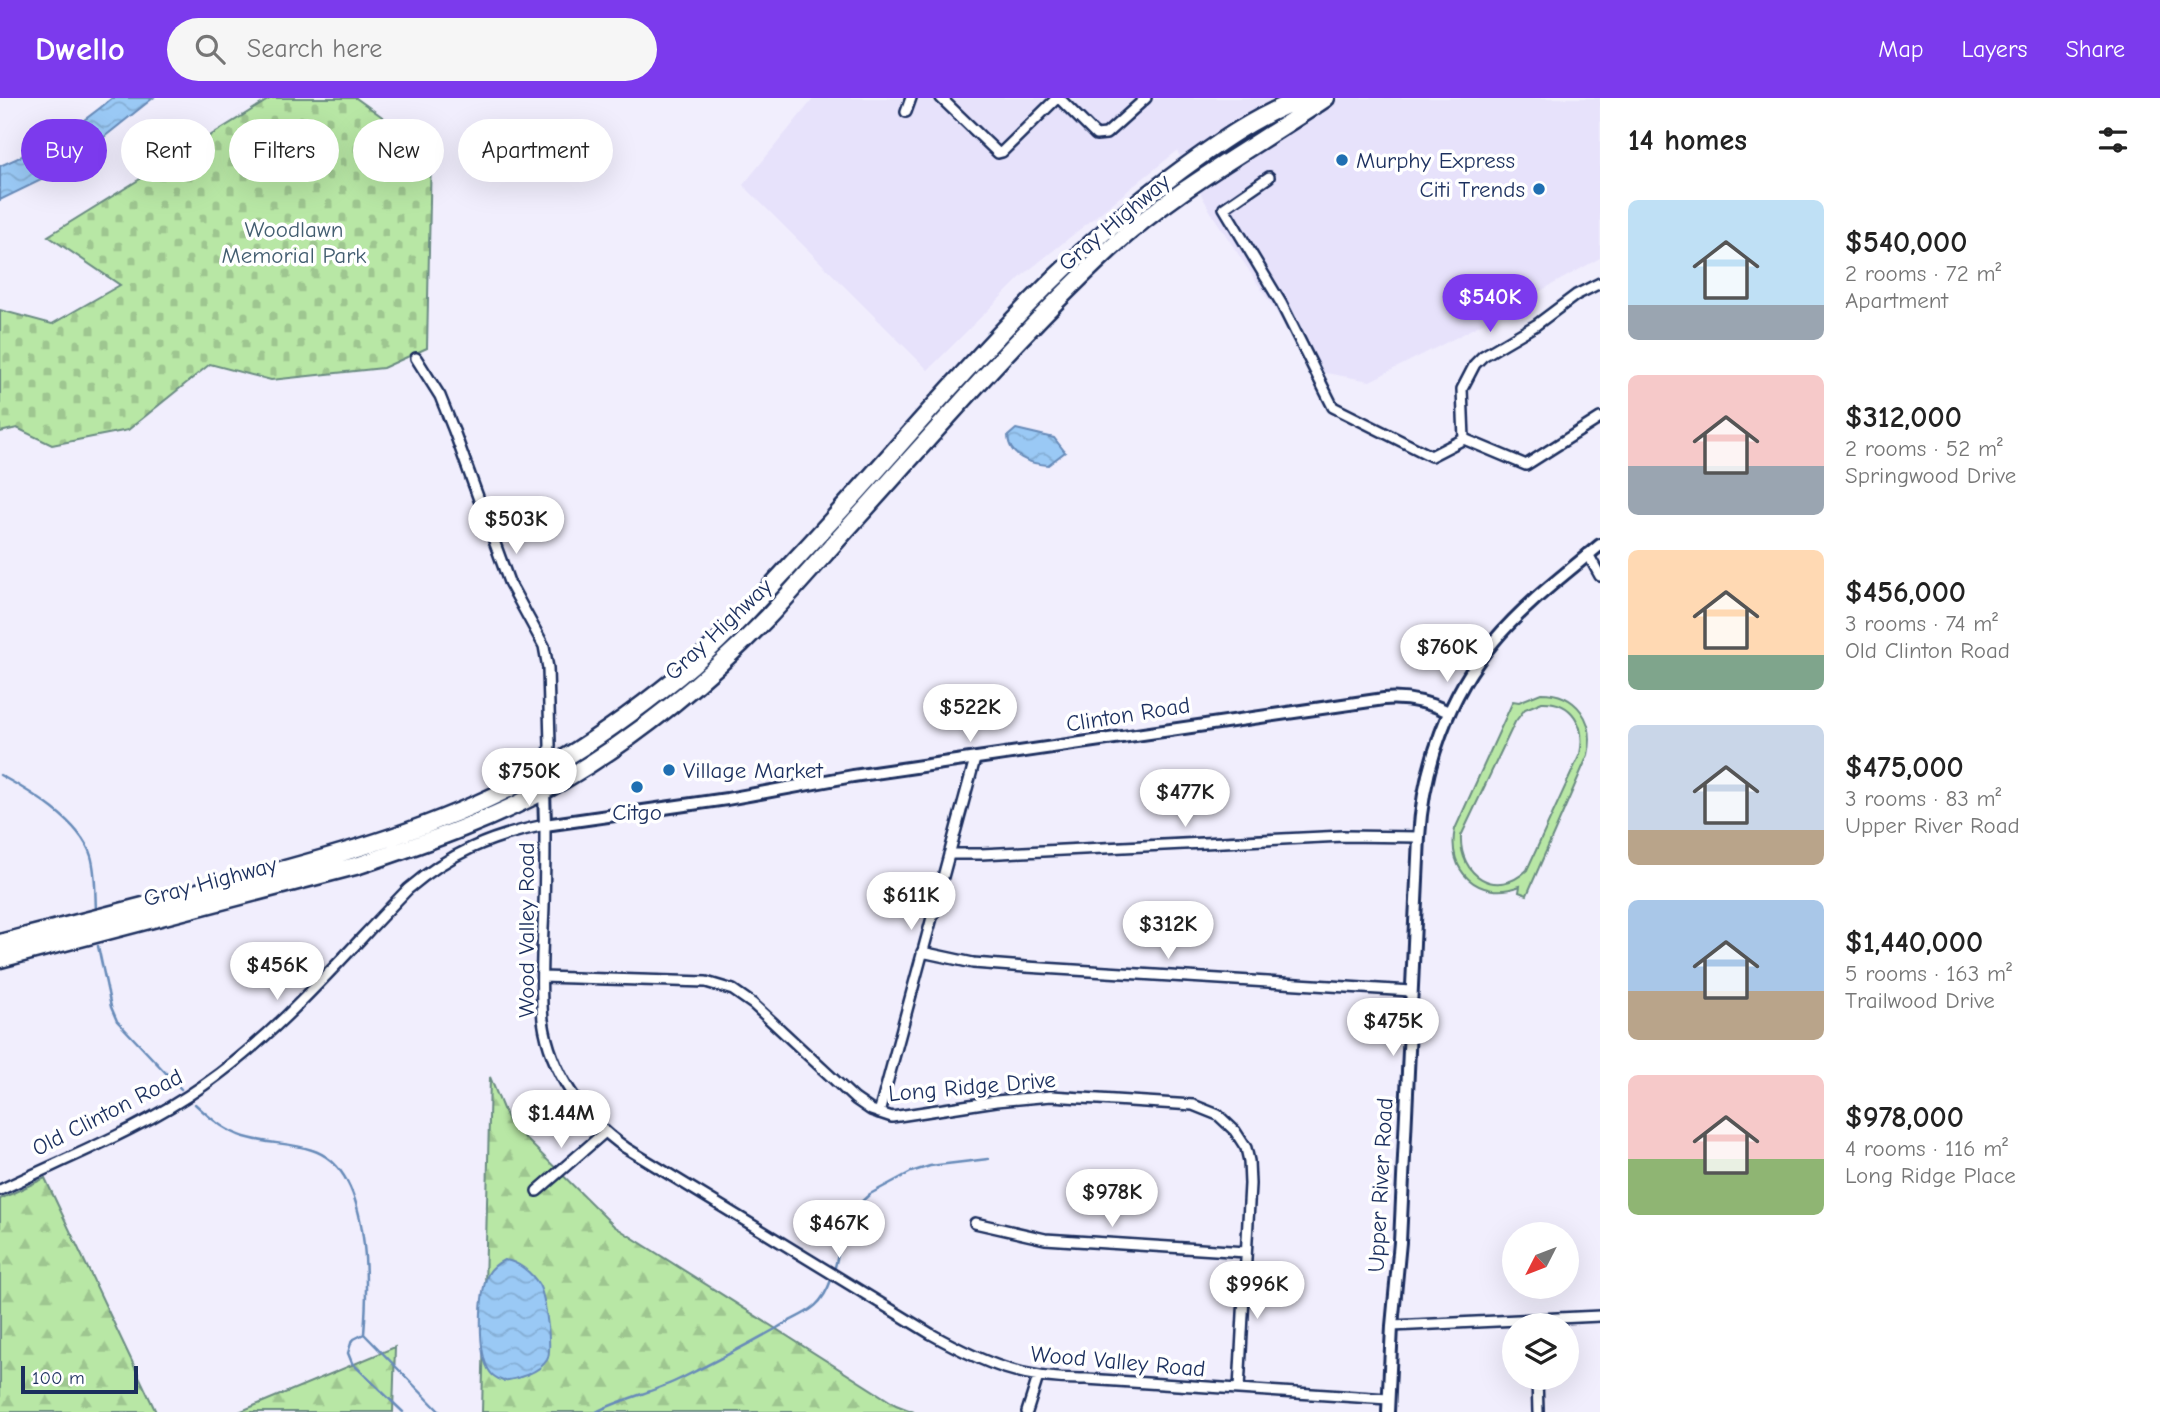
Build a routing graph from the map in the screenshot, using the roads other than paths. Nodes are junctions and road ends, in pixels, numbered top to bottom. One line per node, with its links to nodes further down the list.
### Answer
1 (911, 98): 7 (street)
2 (941, 98): 3 (street)
3 (1058, 98): 4 (street)
4 (1146, 98)
5 (1306, 98): 18 (highway, Gray Highway)
6 (1326, 98): 19 (highway, Gray Highway)
7 (906, 112)
8 (1269, 177): 12 (street)
9 (1600, 283): 12 (street)
10 (416, 358): 18 (street)
11 (1600, 418): 12 (street)
12 (1464, 439)
13 (1600, 545): 14 (street)
14 (1588, 554): 15 (street); 16 (street)
15 (1600, 576)
16 (1449, 712): 17 (street, Clinton Road); 21 (street, Upper River Road)
17 (975, 759): 20 (street, Clinton Road); 22 (street)
18 (548, 768): 19 (street); 23 (highway, Gray Highway)
19 (544, 790): 20 (street); 25 (highway, Gray Highway)
20 (545, 825): 26 (street, Wood Valley Road); 30 (street, Old Clinton Road)
21 (1419, 837): 22 (street); 27 (street, Upper River Road)
22 (949, 854): 24 (street)
23 (0, 943)
24 (922, 952): 27 (street); 28 (street)
25 (0, 959)
26 (542, 977): 28 (street, Long Ridge Drive); 29 (street, Wood Valley Road)
27 (1411, 991): 37 (street, Upper River Road)
28 (879, 1113): 33 (street, Long Ridge Drive)
29 (605, 1132): 31 (street); 38 (street, Wood Valley Road)
30 (0, 1189)
31 (537, 1191)
32 (975, 1223): 33 (street)
33 (1246, 1252): 39 (street, Long Ridge Drive)
34 (1600, 1317): 35 (street)
35 (1579, 1319)
36 (1502, 1323): 37 (street)
37 (1392, 1326): 41 (street, Upper River Road)
38 (1038, 1377): 39 (street, Wood Valley Road); 42 (street)
39 (1239, 1389): 41 (street, Wood Valley Road)
40 (1537, 1390): 44 (street)
41 (1388, 1399): 43 (street, Upper River Road)
42 (1027, 1412)
43 (1388, 1412)
44 (1538, 1412)

